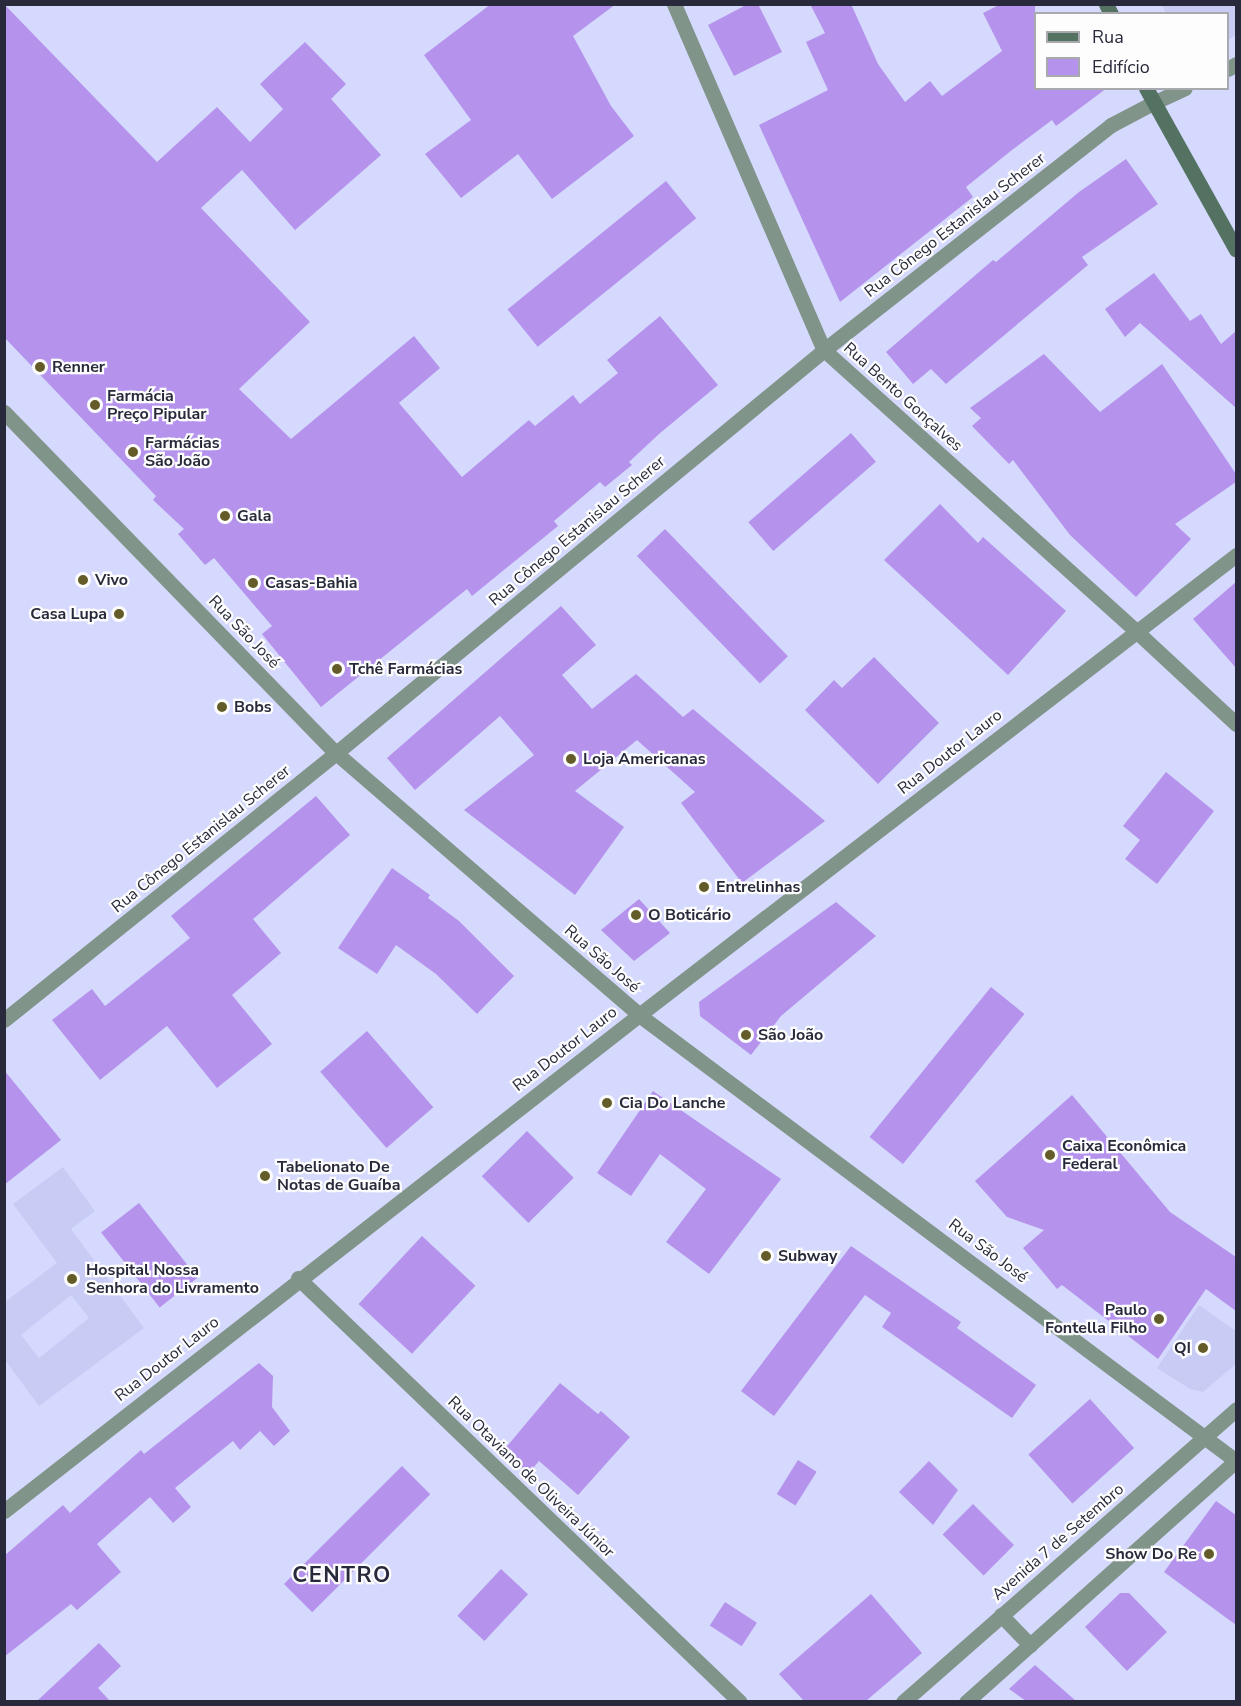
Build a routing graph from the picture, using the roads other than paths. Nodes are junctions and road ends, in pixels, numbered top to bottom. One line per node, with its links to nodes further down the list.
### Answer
1 (674, 4): 6 (street, Rua Bento Gonçalves)
2 (1147, 90): 4 (main road)
3 (1181, 90): 4 (street, Rua Cônego Estanislau Scherer)
4 (1152, 104): 5 (main road); 6 (street, Rua Cônego Estanislau Scherer)
5 (1236, 250)
6 (824, 350): 9 (street, Rua Bento Gonçalves); 11 (street, Rua Cônego Estanislau Scherer)
7 (4, 412): 11 (street, Rua São José)
8 (1236, 555): 9 (street, Rua Doutor Lauro)
9 (1136, 631): 10 (street, Rua Bento Gonçalves); 12 (street, Rua Doutor Lauro)
10 (1236, 724)
11 (336, 753): 12 (street, Rua São José); 13 (street, Rua Cônego Estanislau Scherer)
12 (639, 1015): 14 (street, Rua Doutor Lauro); 16 (street, Rua São José)
13 (4, 1020)
14 (298, 1278): 18 (street, Rua Doutor Lauro); 21 (street, Rua Otaviano de Oliveira Júnior)
15 (1236, 1409): 16 (street, Avenida 7 de Setembro)
16 (1206, 1436): 17 (street, Rua São José); 19 (street, Avenida 7 de Setembro)
17 (1236, 1461): 20 (street)
18 (4, 1511)
19 (1002, 1615): 20 (street); 22 (street, Avenida 7 de Setembro)
20 (1030, 1645): 23 (street)
21 (740, 1701)
22 (903, 1701)
23 (966, 1701)

